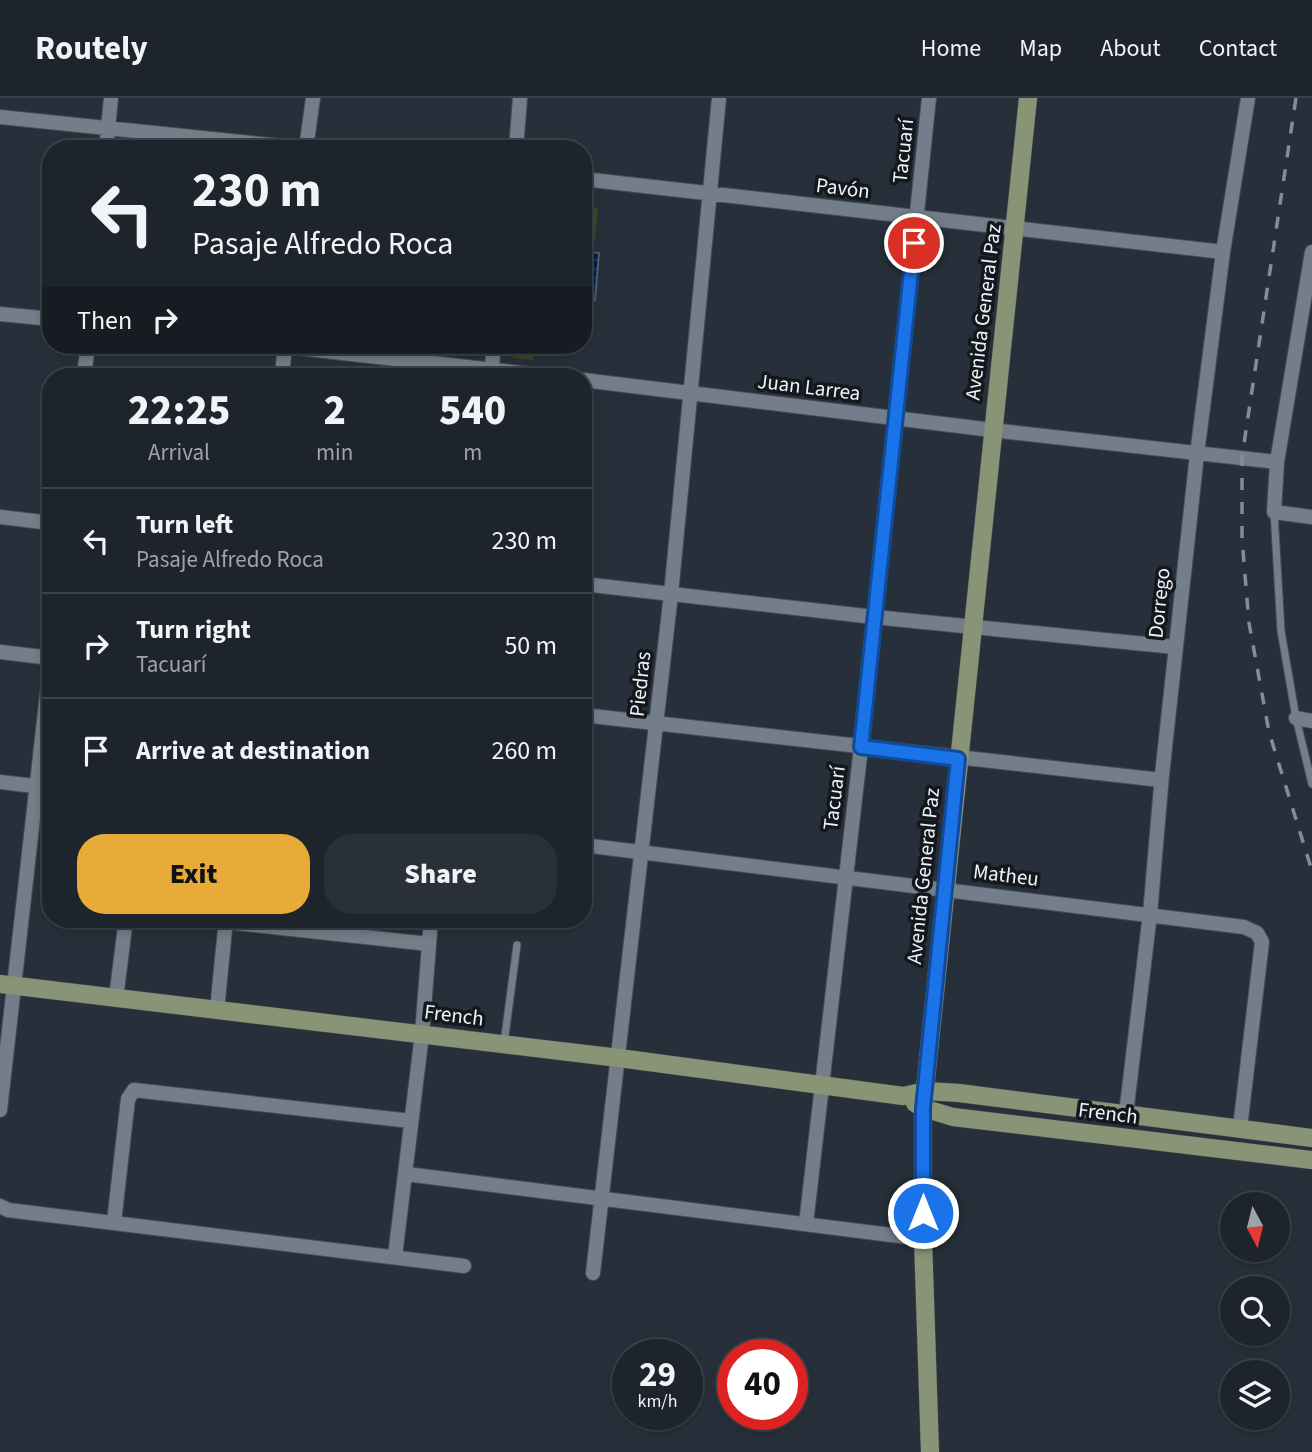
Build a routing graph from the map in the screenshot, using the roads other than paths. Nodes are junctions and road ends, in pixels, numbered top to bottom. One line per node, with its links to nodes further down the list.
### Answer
1 (111, 98): 9 (street)
2 (313, 98): 12 (street)
3 (520, 98): 13 (street)
4 (719, 98): 15 (street, Piedras)
5 (929, 98): 16 (street, Tacuarí)
6 (1028, 98): 17 (main road, Avenida General Paz)
7 (1248, 98): 18 (street, Dorrego)
8 (0, 117): 9 (street)
9 (107, 127): 10 (street); 11 (street)
10 (106, 140)
11 (225, 140)
12 (308, 140)
13 (517, 140)
14 (592, 180): 15 (street, Pavón)
15 (709, 192): 16 (street, Pavón); 26 (street, Piedras)
16 (917, 218): 17 (street, Pavón); 27 (street, Tacuarí)
17 (1015, 229): 18 (street, Pavón); 28 (main road, Avenida General Paz)
18 (1223, 252): 29 (street, Dorrego)
19 (1312, 252): 20 (street)
20 (1307, 313): 30 (street)
21 (0, 314): 22 (street)
22 (42, 318)
23 (348, 354): 24 (street)
24 (453, 368)
25 (592, 381): 26 (street, Juan Larrea)
26 (691, 393): 27 (street, Juan Larrea); 36 (street, Piedras)
27 (895, 419): 28 (street, Juan Larrea); 37 (street, Tacuarí)
28 (992, 430): 29 (street, Juan Larrea); 38 (main road, Avenida General Paz)
29 (1197, 454): 30 (street, Juan Larrea); 39 (street, Dorrego)
30 (1277, 462): 31 (street)
31 (1274, 512): 33 (street); 43 (lane)
32 (0, 516): 34 (street)
33 (1312, 517)
34 (42, 522)
35 (592, 585): 36 (street)
36 (671, 594): 37 (street); 45 (street, Piedras)
37 (874, 617): 38 (street); 46 (street, Tacuarí)
38 (973, 626): 39 (street); 47 (main road, Avenida General Paz)
39 (1175, 647): 48 (street, Dorrego)
40 (0, 652): 41 (street)
41 (42, 657)
42 (592, 716): 45 (street)
43 (1296, 718): 44 (street); 50 (lane)
44 (1312, 721)
45 (657, 723): 46 (street); 54 (street, Piedras)
46 (861, 747): 47 (street); 55 (street, Tacuarí)
47 (958, 759): 48 (street); 56 (main road, Avenida General Paz)
48 (1161, 780): 57 (street, Dorrego)
49 (0, 782): 51 (street)
50 (1312, 784)
51 (42, 787)
52 (42, 798): 64 (street)
53 (592, 846): 54 (street, Matheu)
54 (642, 852): 55 (street, Matheu); 69 (street, Piedras)
55 (845, 876): 56 (street, Matheu); 70 (street, Tacuarí)
56 (944, 889): 57 (street, Matheu); 71 (main road, Avenida General Paz)
57 (1150, 914): 73 (street, Dorrego); 75 (street, Matheu)
58 (125, 928): 65 (street)
59 (225, 928): 66 (street)
60 (294, 928): 62 (street)
61 (430, 928): 62 (street)
62 (429, 944): 67 (street)
63 (517, 945): 68 (lane)
64 (7, 985): 65 (main road, French); 72 (street)
65 (117, 998): 66 (main road, French)
66 (217, 1010): 67 (main road, French)
67 (422, 1034): 68 (main road, French); 74 (street)
68 (504, 1044): 69 (main road, French)
69 (619, 1058): 70 (main road, French); 79 (street, Piedras)
70 (822, 1085): 71 (main road, French); 82 (street, Tacuarí)
71 (924, 1100): 73 (main road, French); 77 (main road, French); 83 (main road, Avenida General Paz)
72 (0, 1110)
73 (1126, 1114): 75 (main road, French)
74 (411, 1121): 78 (street); 81 (street)
75 (1240, 1128): 76 (main road, French)
76 (1312, 1138)
77 (1312, 1160)
78 (405, 1174): 79 (street); 84 (street)
79 (602, 1199): 82 (street); 86 (street, Piedras)
80 (0, 1206): 81 (street)
81 (114, 1222): 84 (street)
82 (806, 1224): 83 (street)
83 (923, 1239): 87 (main road, Avenida General Paz)
84 (395, 1255): 85 (street)
85 (464, 1265)
86 (593, 1273)
87 (930, 1452)

